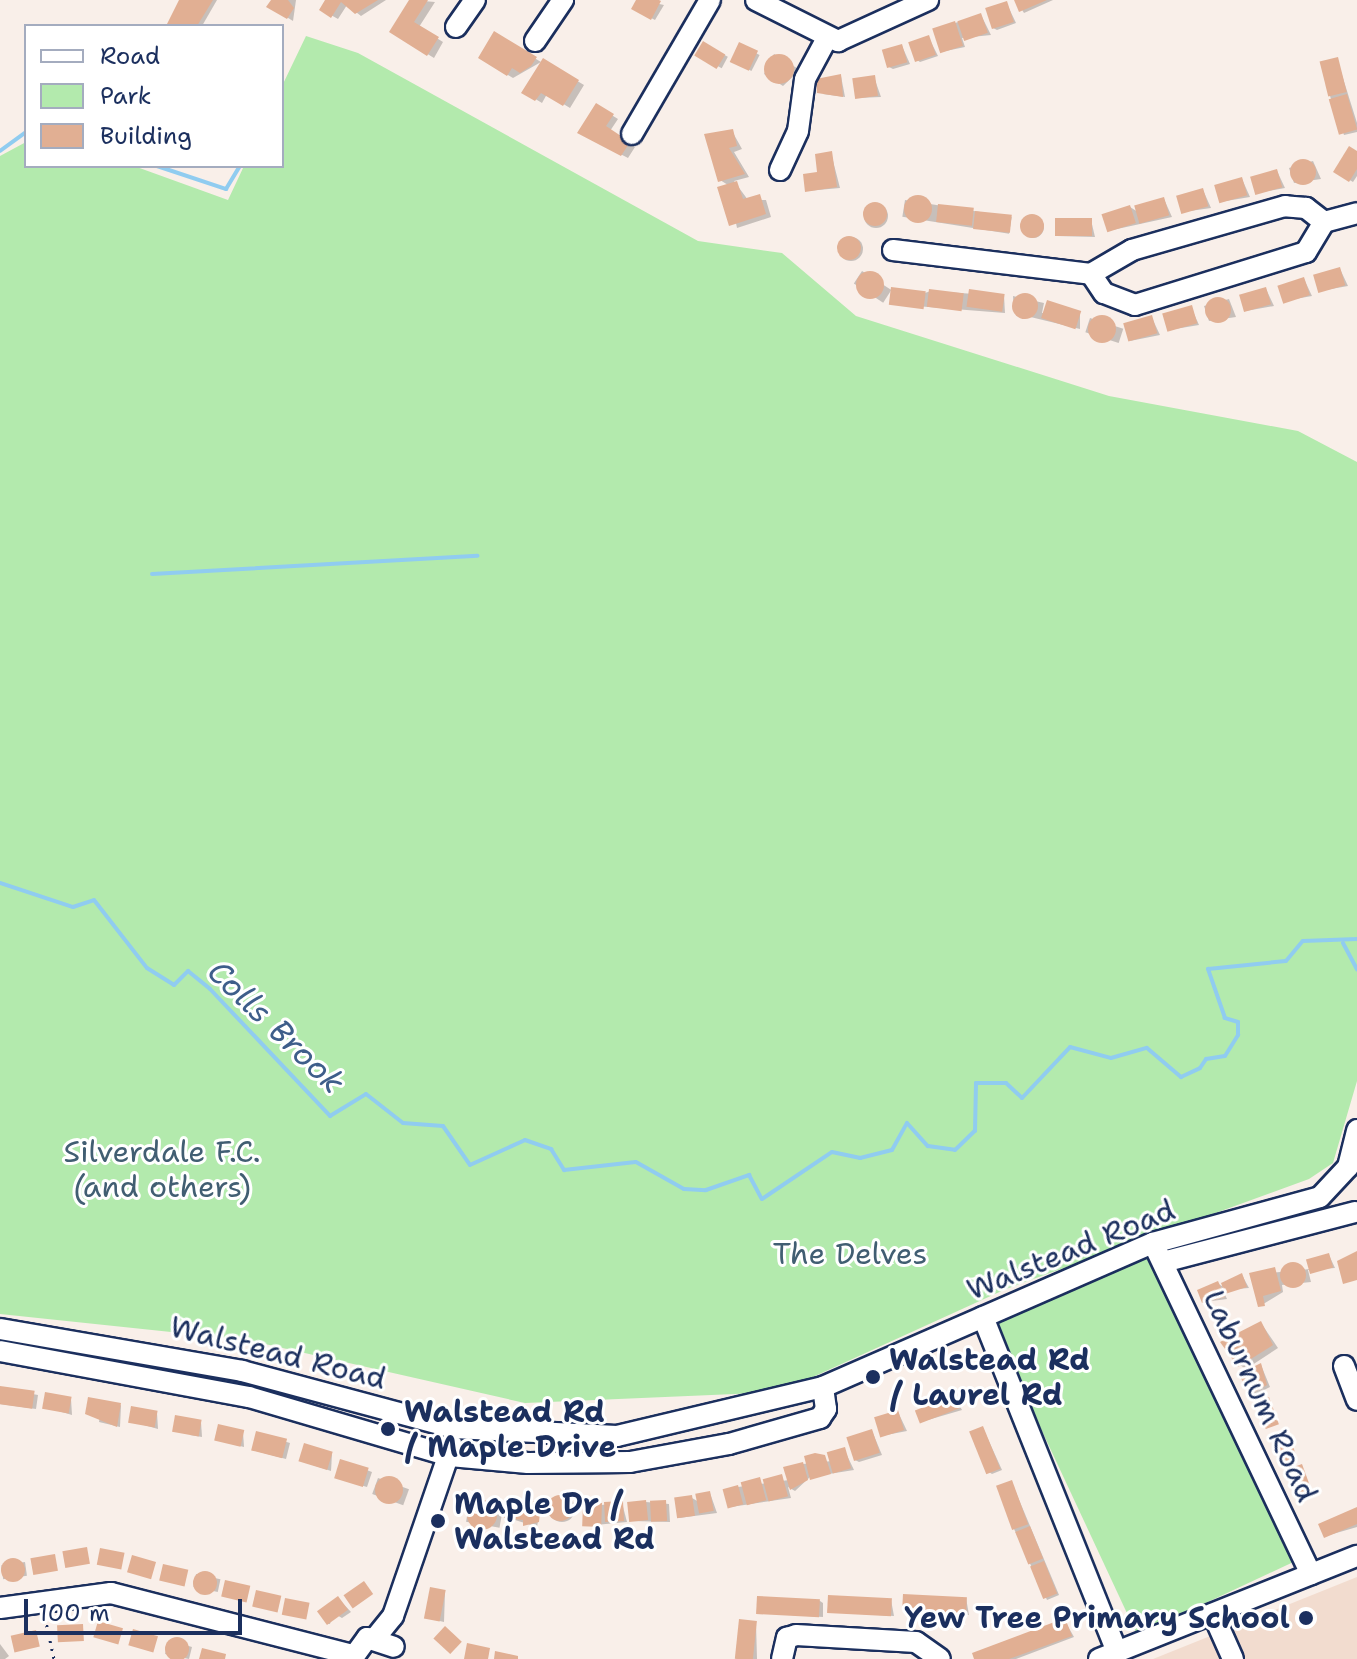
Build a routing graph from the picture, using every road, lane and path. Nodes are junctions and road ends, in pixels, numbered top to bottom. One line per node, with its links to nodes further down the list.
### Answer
1 (475, 0): 6 (street)
2 (563, 0): 8 (street)
3 (710, 0): 9 (street)
4 (756, 0): 7 (street)
5 (928, 0): 7 (street)
6 (456, 27)
7 (826, 40): 10 (street)
8 (535, 41)
9 (632, 134)
10 (780, 170)
11 (1357, 213): 12 (street)
12 (1324, 222): 14 (street); 14 (street)
13 (894, 250): 14 (street)
14 (1091, 274)
15 (1357, 1130): 16 (street)
16 (1320, 1197): 18 (street); 19 (street, Walstead Road)
17 (1355, 1212): 18 (street)
18 (1331, 1217): 19 (street)
19 (1158, 1252): 20 (street, Walstead Road); 29 (street, Laburnum Road)
20 (983, 1317): 24 (street, Walstead Road); 34 (street)
21 (0, 1329): 26 (street, Walstead Road)
22 (0, 1351): 27 (street)
23 (1344, 1366): 25 (street)
24 (823, 1387): 26 (street, Walstead Road); 27 (street)
25 (1357, 1400)
26 (454, 1428): 27 (street)
27 (450, 1456): 33 (street)
28 (1357, 1557): 29 (street)
29 (1311, 1574): 32 (street)
30 (41, 1598): 31 (street); 35 (street); 36 (path)
31 (0, 1608)
32 (1213, 1614): 34 (street); 39 (street)
33 (389, 1648): 35 (street)
34 (1108, 1656)
35 (352, 1657)
36 (54, 1659)
37 (782, 1659): 38 (street)
38 (940, 1659)
39 (1233, 1659)

